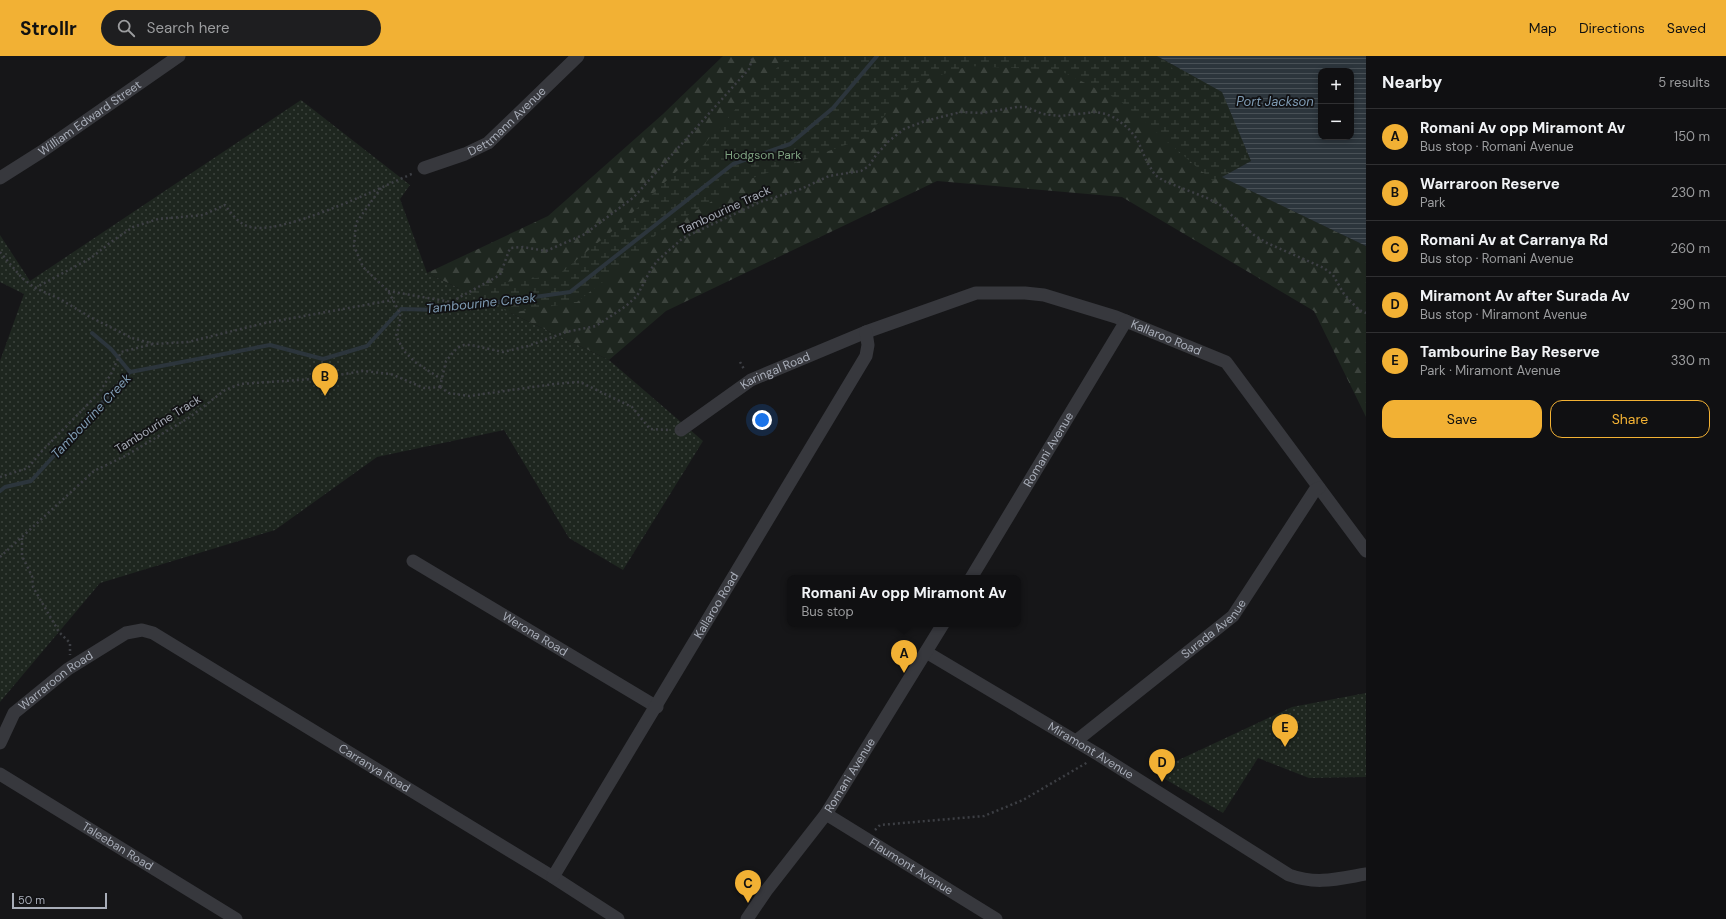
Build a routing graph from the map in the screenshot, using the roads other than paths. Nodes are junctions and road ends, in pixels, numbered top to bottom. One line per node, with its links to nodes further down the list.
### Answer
1 (179, 56): 4 (street, William Edward Street)
2 (578, 56): 3 (street, Dettmann Avenue)
3 (424, 168)
4 (0, 178)
5 (1126, 321): 6 (street, Kallaroo Road); 9 (street, Kallaroo Road); 12 (street, Romani Avenue)
6 (880, 327): 7 (street, Karingal Road)
7 (866, 332): 8 (street, Karingal Road); 16 (street, Kallaroo Road)
8 (681, 430)
9 (1320, 488): 10 (street, Kallaroo Road); 17 (street, Surada Avenue)
10 (1366, 551)
11 (413, 561): 16 (street, Werona Road)
12 (973, 575)
13 (941, 627): 15 (street, Romani Avenue)
14 (126, 633): 18 (street, Warraroon Road); 22 (street, Carranya Road)
15 (926, 652): 17 (street, Miramont Avenue); 20 (street, Romani Avenue)
16 (657, 707): 22 (street, Kallaroo Road)
17 (1076, 741): 21 (street, Miramont Avenue)
18 (0, 743)
19 (0, 774): 23 (street, Taleeban Road)
20 (826, 814): 25 (street, Romani Avenue); 26 (street, Flaumont Avenue)
21 (1366, 874)
22 (553, 877): 24 (street, Carranya Road)
23 (236, 919)
24 (618, 919)
25 (747, 919)
26 (996, 919)

